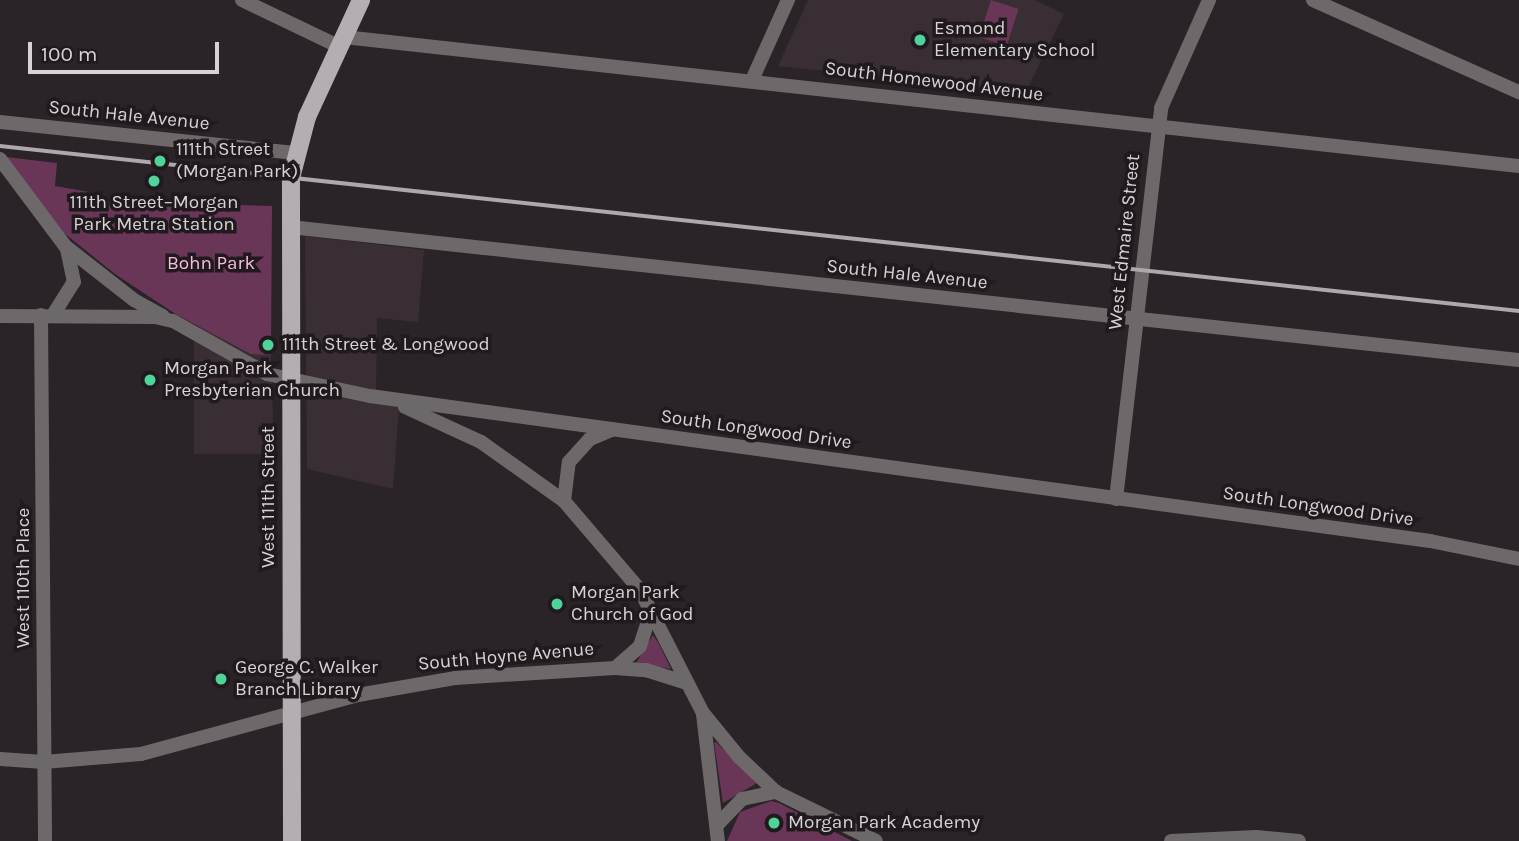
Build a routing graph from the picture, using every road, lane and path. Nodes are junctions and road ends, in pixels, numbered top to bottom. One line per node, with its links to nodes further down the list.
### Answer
1 (242, 0): 6 (street, South Homewood Avenue)
2 (361, 0): 6 (main road, West 111th Street)
3 (1209, 0): 10 (street, West Edmaire Street)
4 (1313, 0): 8 (street)
5 (782, 2): 7 (street)
6 (342, 42): 7 (street, South Homewood Avenue); 11 (main road, West 111th Street)
7 (752, 80): 10 (street, South Homewood Avenue)
8 (1519, 92)
9 (0, 121): 11 (street, South Hale Avenue)
10 (1158, 128): 13 (street, South Homewood Avenue); 18 (street, West Edmaire Street)
11 (295, 153): 14 (main road, West 111th Street)
12 (0, 159): 15 (street)
13 (1519, 166)
14 (290, 227): 18 (street, South Hale Avenue); 21 (main road, West 111th Street)
15 (65, 246): 16 (street); 19 (street)
16 (47, 315): 17 (street, South Longwood Drive); 19 (street, South Longwood Drive); 33 (street, West 110th Place)
17 (0, 316)
18 (1136, 319): 20 (street, South Hale Avenue); 24 (street, West Edmaire Street)
19 (173, 321): 21 (street, South Longwood Drive)
20 (1519, 360)
21 (290, 381): 22 (street, South Longwood Drive); 31 (main road, West 111th Street)
22 (370, 396): 23 (street, South Longwood Drive); 25 (street)
23 (613, 429): 24 (street, South Longwood Drive); 25 (street)
24 (1116, 499): 26 (street, South Longwood Drive)
25 (564, 502): 27 (street)
26 (1519, 559)
27 (652, 610): 28 (street); 29 (street)
28 (615, 668): 29 (street, South Hoyne Avenue); 31 (street, South Hoyne Avenue)
29 (687, 683): 30 (street)
30 (703, 713): 34 (street); 35 (street)
31 (291, 715): 33 (street, South Hoyne Avenue); 37 (main road, West 111th Street)
32 (0, 759): 33 (street, South Hoyne Avenue)
33 (44, 762): 36 (street, West 110th Place)
34 (776, 792): 35 (street); 39 (street)
35 (719, 823): 38 (street)
36 (45, 841)
37 (292, 841)
38 (718, 841)
39 (876, 841)
40 (1171, 841): 41 (street)
41 (1299, 841)

